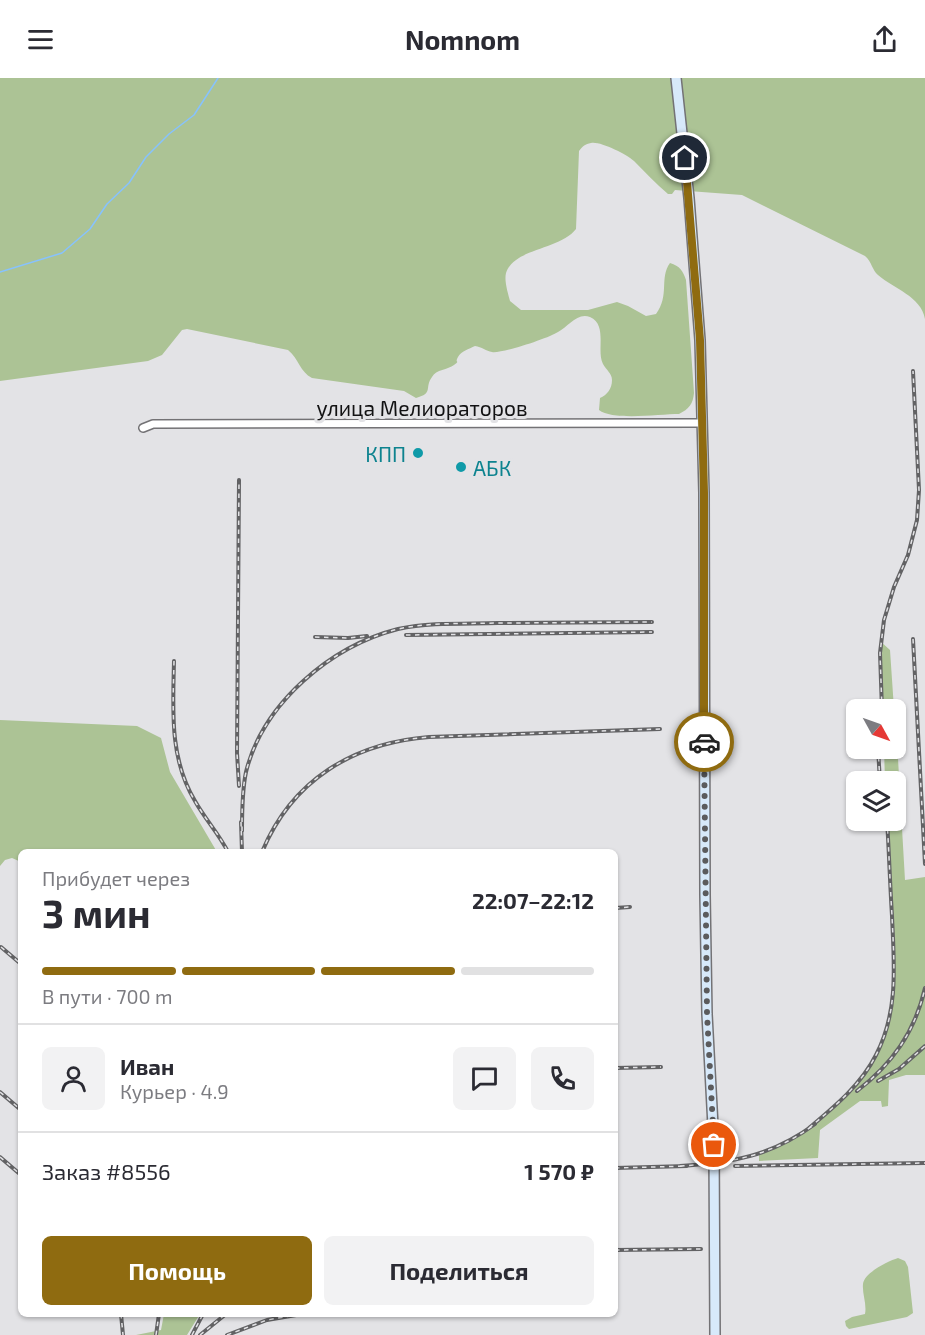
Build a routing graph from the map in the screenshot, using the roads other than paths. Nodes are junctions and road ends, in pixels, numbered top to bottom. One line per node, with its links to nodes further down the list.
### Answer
1 (676, 78): 2 (main road)
2 (701, 423): 3 (street, улица Мелиораторов); 4 (main road)
3 (143, 428)
4 (715, 1335)

